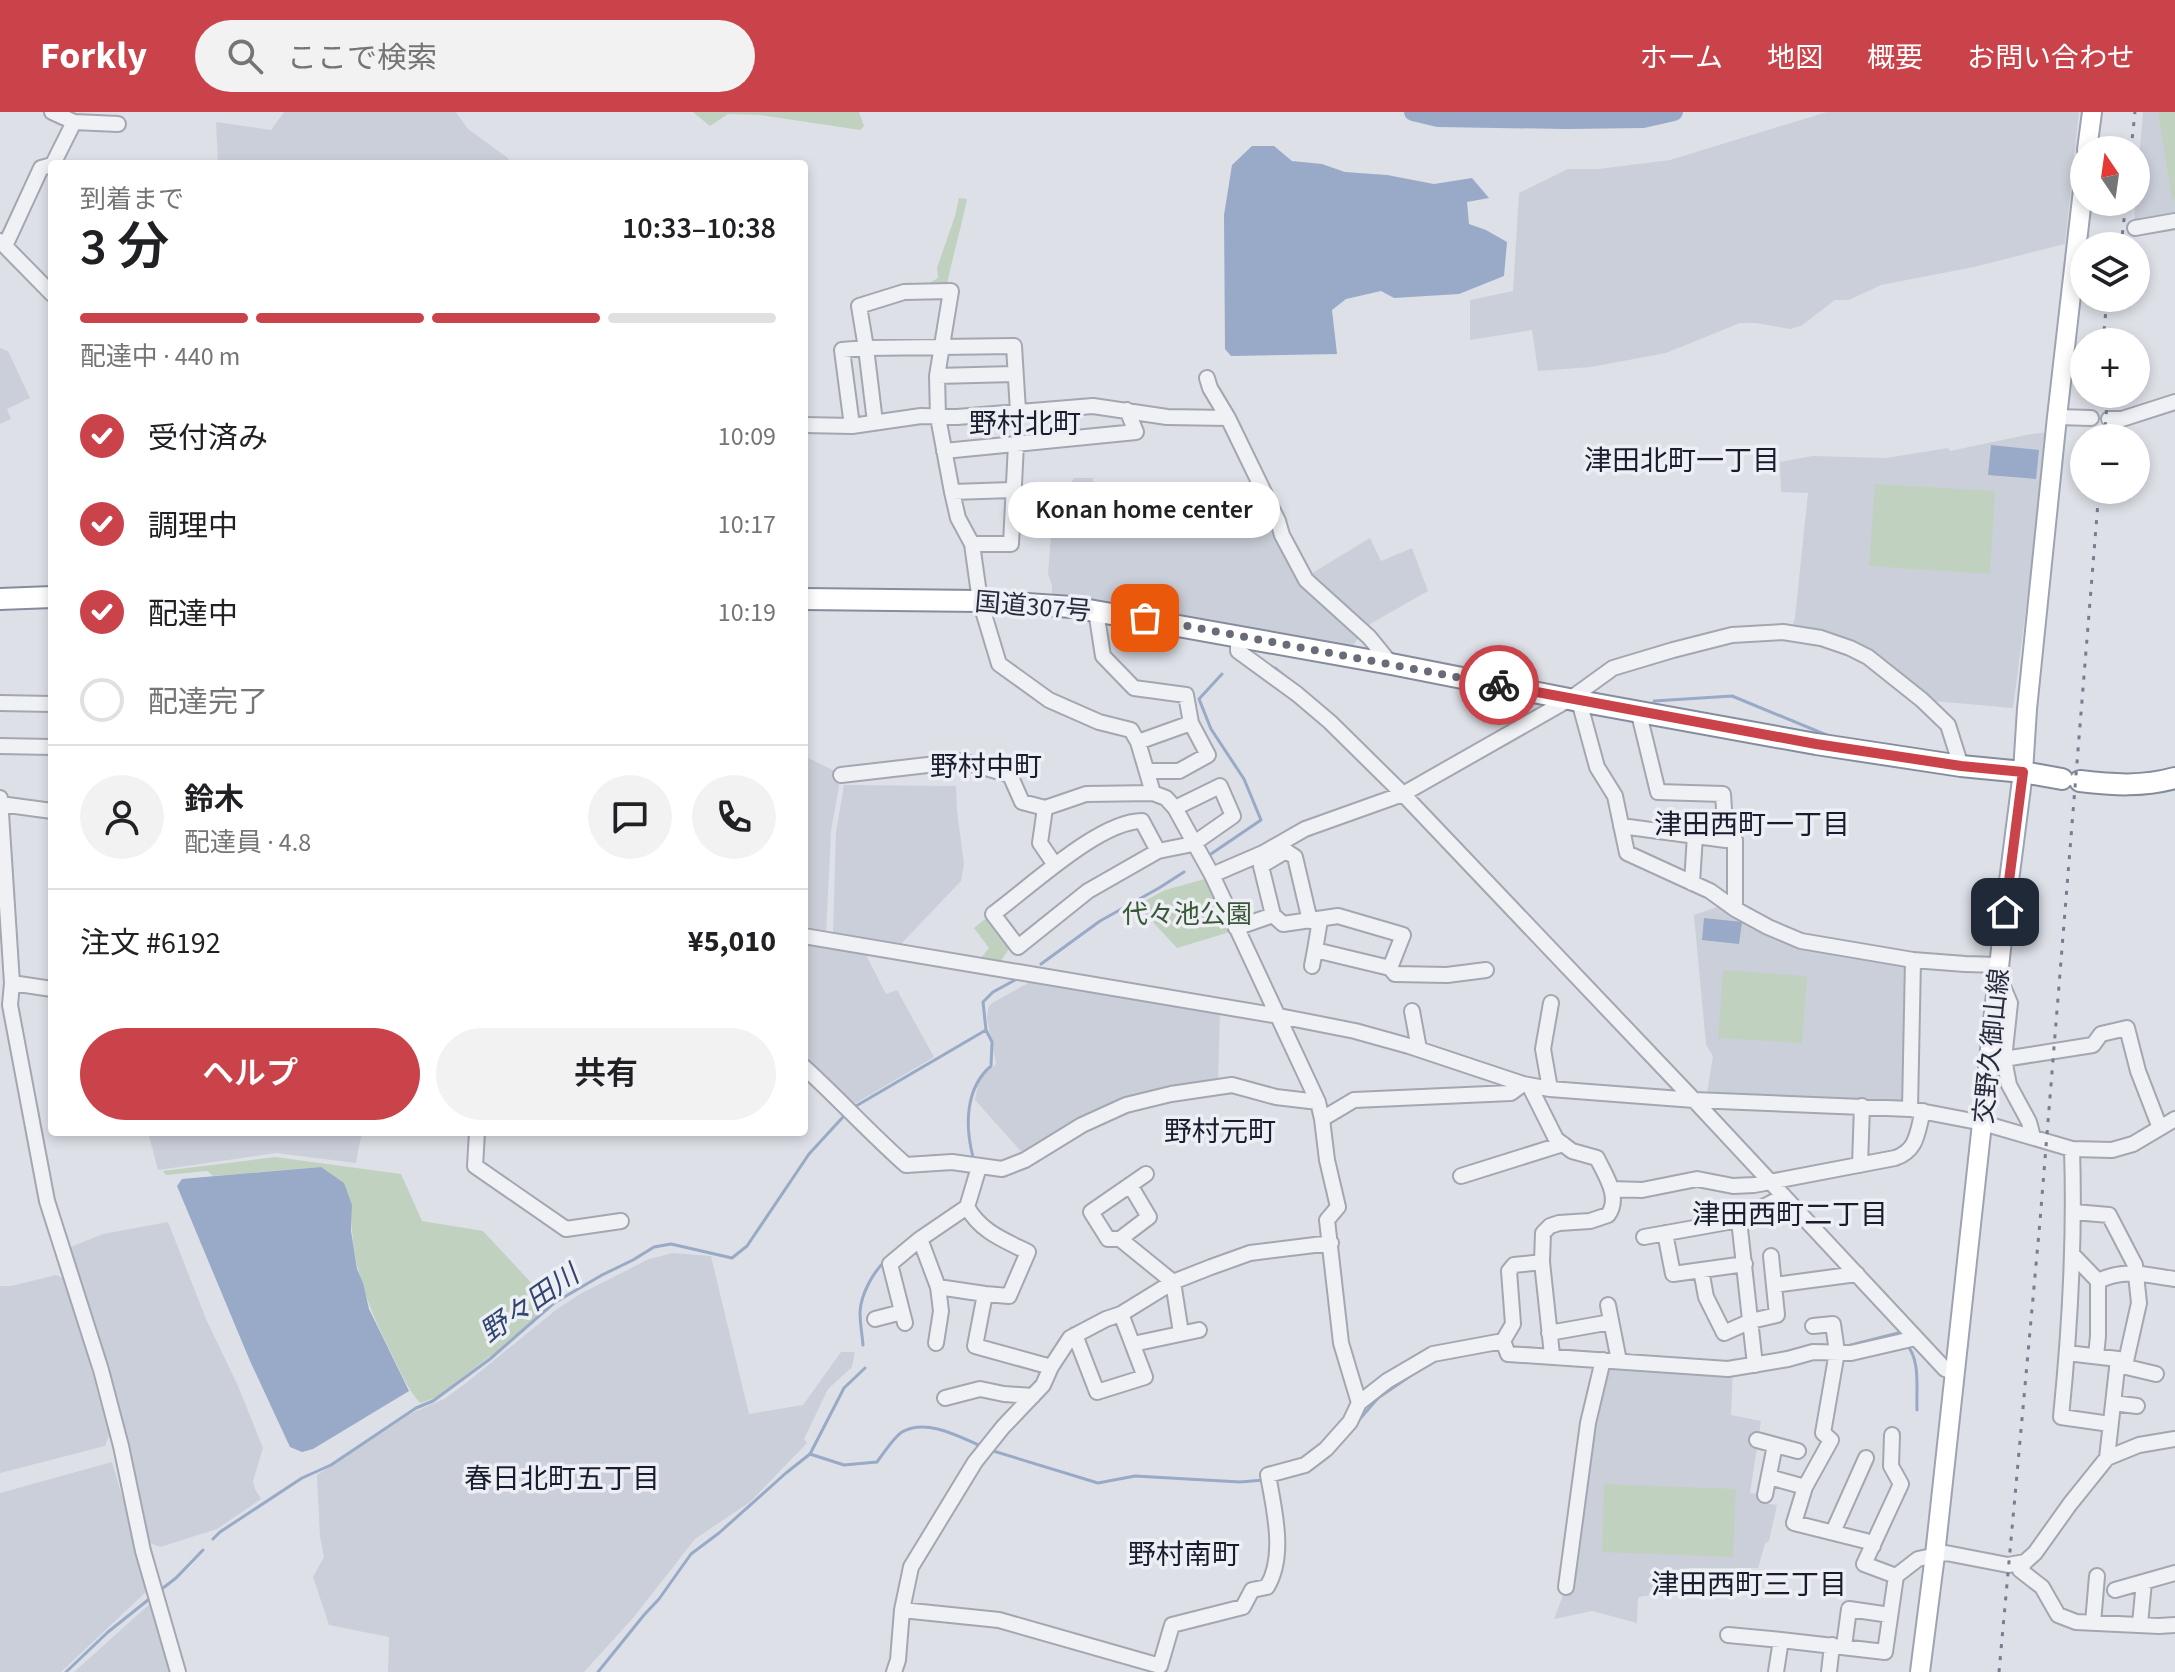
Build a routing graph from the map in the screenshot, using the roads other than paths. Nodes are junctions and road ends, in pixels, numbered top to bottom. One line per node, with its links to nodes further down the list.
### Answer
1 (52, 112): 3 (street)
2 (2092, 112): 5 (main road)
3 (74, 122): 4 (street); 6 (street)
4 (118, 124)
5 (2089, 136)
6 (54, 160)
7 (48, 165): 11 (street)
8 (2080, 216): 22 (main road, 交野久御山線)
9 (2175, 221): 10 (street)
10 (2135, 228)
11 (4, 250): 12 (street)
12 (48, 290)
13 (943, 347): 14 (street); 14 (street); 15 (street); 16 (street)
14 (866, 348): 26 (street); 28 (street)
15 (1014, 374): 16 (street); 20 (street)
16 (937, 376): 21 (street)
17 (1207, 378): 23 (street)
18 (2175, 402): 25 (street)
19 (1127, 410): 20 (street); 23 (street); 29 (street)
20 (1018, 411): 21 (street)
21 (938, 417): 26 (street); 30 (street)
22 (2057, 417): 24 (street); 51 (main road, 交野久御山線)
23 (1228, 418): 40 (street)
24 (2091, 418)
25 (2109, 419)
26 (875, 422): 28 (street)
27 (808, 425): 28 (street)
28 (852, 426)
29 (1016, 444): 30 (street); 31 (street)
30 (944, 451): 32 (street)
31 (1012, 490): 32 (street); 33 (street)
32 (952, 492): 33 (street)
33 (972, 544): 37 (street)
34 (48, 597): 35 (highway)
35 (0, 599)
36 (808, 599): 37 (highway, 国道307号)
37 (980, 601): 38 (highway, 国道307号); 46 (street)
38 (1096, 611): 39 (highway, 国道307号); 45 (street)
39 (1238, 636): 40 (highway, 国道307号); 55 (street)
40 (1391, 664): 43 (highway, 国道307号)
41 (0, 703): 42 (street)
42 (48, 704)
43 (1578, 707): 44 (highway, 国道307号); 49 (street); 55 (street); 60 (street)
44 (1635, 710): 49 (highway, 国道307号); 62 (street)
45 (1191, 723): 46 (street); 50 (street)
46 (1138, 742): 50 (street)
47 (0, 746): 48 (street)
48 (48, 747)
49 (1961, 766): 51 (highway, 国道307号)
50 (1148, 771): 54 (street)
51 (2023, 772): 53 (highway, 国道307号); 69 (main road, 交野久御山線)
52 (841, 775): 57 (street)
53 (2175, 778)
54 (1153, 793): 57 (street); 58 (street)
55 (1403, 794): 66 (street); 93 (street)
56 (0, 802): 59 (street); 83 (street)
57 (1045, 808): 65 (street)
58 (1175, 808): 63 (street); 63 (street)
59 (48, 810)
60 (1621, 826): 61 (street); 67 (street)
61 (1695, 835): 62 (street); 67 (street)
62 (1726, 840): 68 (street)
63 (1193, 844): 64 (street); 66 (street)
64 (1158, 851): 65 (street); 75 (street)
65 (1055, 865): 75 (street)
66 (1212, 875): 73 (street)
67 (1692, 883): 77 (street)
68 (1735, 904)
69 (2005, 912): 71 (street); 82 (main road, 交野久御山線)
70 (1273, 915): 72 (street); 72 (street); 73 (street)
71 (2024, 918)
72 (1315, 921): 76 (street); 79 (street)
73 (1236, 928): 87 (street)
74 (808, 937): 80 (street)
75 (1018, 947): 80 (street)
76 (1315, 950): 78 (street); 79 (street)
77 (1913, 960): 82 (street); 96 (street)
78 (1312, 966)
79 (1390, 968): 81 (street)
80 (999, 969): 87 (street)
81 (1486, 970)
82 (1999, 970): 89 (street); 99 (main road, 交野久御山線)
83 (12, 983): 84 (street); 192 (street)
84 (48, 988)
85 (1551, 1003): 92 (street)
86 (1412, 1011): 88 (street)
87 (1279, 1016): 88 (street); 94 (street)
88 (1419, 1049): 91 (street)
89 (2004, 1059): 100 (street); 102 (street)
90 (808, 1071): 106 (street)
91 (1526, 1084): 92 (street); 97 (street); 103 (street)
92 (1550, 1089): 93 (street)
93 (1694, 1100): 95 (street); 109 (street)
94 (1318, 1102): 97 (street); 106 (street)
95 (1862, 1106): 96 (street); 105 (street)
96 (1916, 1110): 99 (street); 105 (street)
97 (1322, 1119): 121 (street)
98 (2175, 1119): 100 (street)
99 (1983, 1123): 102 (street); 156 (main road, 交野久御山線)
100 (2160, 1128): 104 (street)
101 (477, 1136): 116 (street)
102 (2033, 1137): 104 (street)
103 (1563, 1144): 108 (street); 111 (street)
104 (2072, 1149): 114 (street)
105 (1860, 1165): 109 (street)
106 (979, 1167): 113 (street)
107 (1146, 1174): 110 (street)
108 (1461, 1176)
109 (1770, 1181): 111 (street); 112 (street)
110 (1130, 1185): 120 (street); 120 (street)
111 (1612, 1189): 124 (street)
112 (1784, 1196): 115 (street); 127 (street)
113 (967, 1207): 119 (street); 134 (street)
114 (2074, 1212): 122 (street); 128 (street)
115 (1739, 1220): 117 (street); 125 (street)
116 (621, 1221)
117 (1665, 1233): 118 (street); 126 (street)
118 (1644, 1237)
119 (920, 1239): 133 (street); 137 (street)
120 (1120, 1239): 131 (street)
121 (1331, 1243): 131 (street); 160 (street)
122 (2072, 1254): 130 (street); 150 (street)
123 (1771, 1256): 132 (street)
124 (1542, 1262): 147 (street); 149 (street)
125 (1745, 1264): 126 (street); 138 (street)
126 (1701, 1270): 138 (street)
127 (1857, 1274): 132 (street); 144 (street)
128 (2136, 1274): 129 (street); 130 (street); 154 (street)
129 (2175, 1279)
130 (2098, 1281): 151 (street)
131 (1173, 1282): 136 (street); 142 (street)
132 (1774, 1285): 138 (street)
133 (938, 1287): 134 (street); 145 (street)
134 (985, 1294): 155 (street)
135 (1608, 1305): 139 (street)
136 (1121, 1314): 143 (street); 146 (street)
137 (875, 1319)
138 (1751, 1321): 153 (street)
139 (1611, 1322): 149 (street); 152 (street)
140 (1813, 1326): 148 (street)
141 (1199, 1330): 142 (street)
142 (1181, 1333): 146 (street)
143 (1075, 1335): 146 (street); 155 (street)
144 (1916, 1338): 148 (street); 156 (street)
145 (936, 1343)
146 (1133, 1344)
147 (1504, 1346): 149 (street); 160 (street)
148 (1836, 1346): 153 (street); 172 (street)
149 (1551, 1347): 152 (street)
150 (2067, 1353): 151 (street); 163 (street)
151 (2096, 1356): 154 (street)
152 (1614, 1357): 153 (street); 182 (street)
153 (1754, 1358)
154 (2118, 1362): 157 (street); 161 (street)
155 (1051, 1367): 158 (street)
156 (1954, 1372): 176 (main road, 交野久御山線)
157 (2156, 1374)
158 (1033, 1396): 159 (street); 184 (street)
159 (945, 1398)
160 (1359, 1403): 184 (street)
161 (2113, 1403): 162 (street); 163 (street)
162 (2137, 1406)
163 (2110, 1424): 170 (street)
164 (1892, 1435): 175 (street)
165 (2175, 1439): 170 (street)
166 (1757, 1440): 167 (street)
167 (1775, 1445): 168 (street); 171 (street)
168 (1798, 1451)
169 (1866, 1458): 174 (street)
170 (2107, 1458): 177 (street)
171 (1769, 1477): 172 (street); 173 (street)
172 (1805, 1487): 174 (street)
173 (1765, 1495)
174 (1833, 1532): 175 (street)
175 (1873, 1546): 179 (street)
176 (1935, 1555): 177 (street); 179 (street); 196 (main road, 交野久御山線)
177 (2025, 1562): 186 (street)
178 (2175, 1573): 181 (street)
179 (1896, 1576): 185 (street)
180 (2097, 1576): 186 (street)
181 (2144, 1582): 183 (street); 187 (street)
182 (1566, 1587)
183 (2115, 1590)
184 (902, 1610): 193 (street)
185 (1890, 1615): 191 (street); 191 (street)
186 (2093, 1623): 187 (street)
187 (2140, 1624): 188 (street)
188 (2175, 1625)
189 (1728, 1635): 190 (street)
190 (1781, 1640): 191 (street); 194 (street)
191 (1838, 1645): 195 (street)
192 (178, 1672)
193 (894, 1672)
194 (1776, 1672)
195 (1829, 1672)
196 (1920, 1672)

